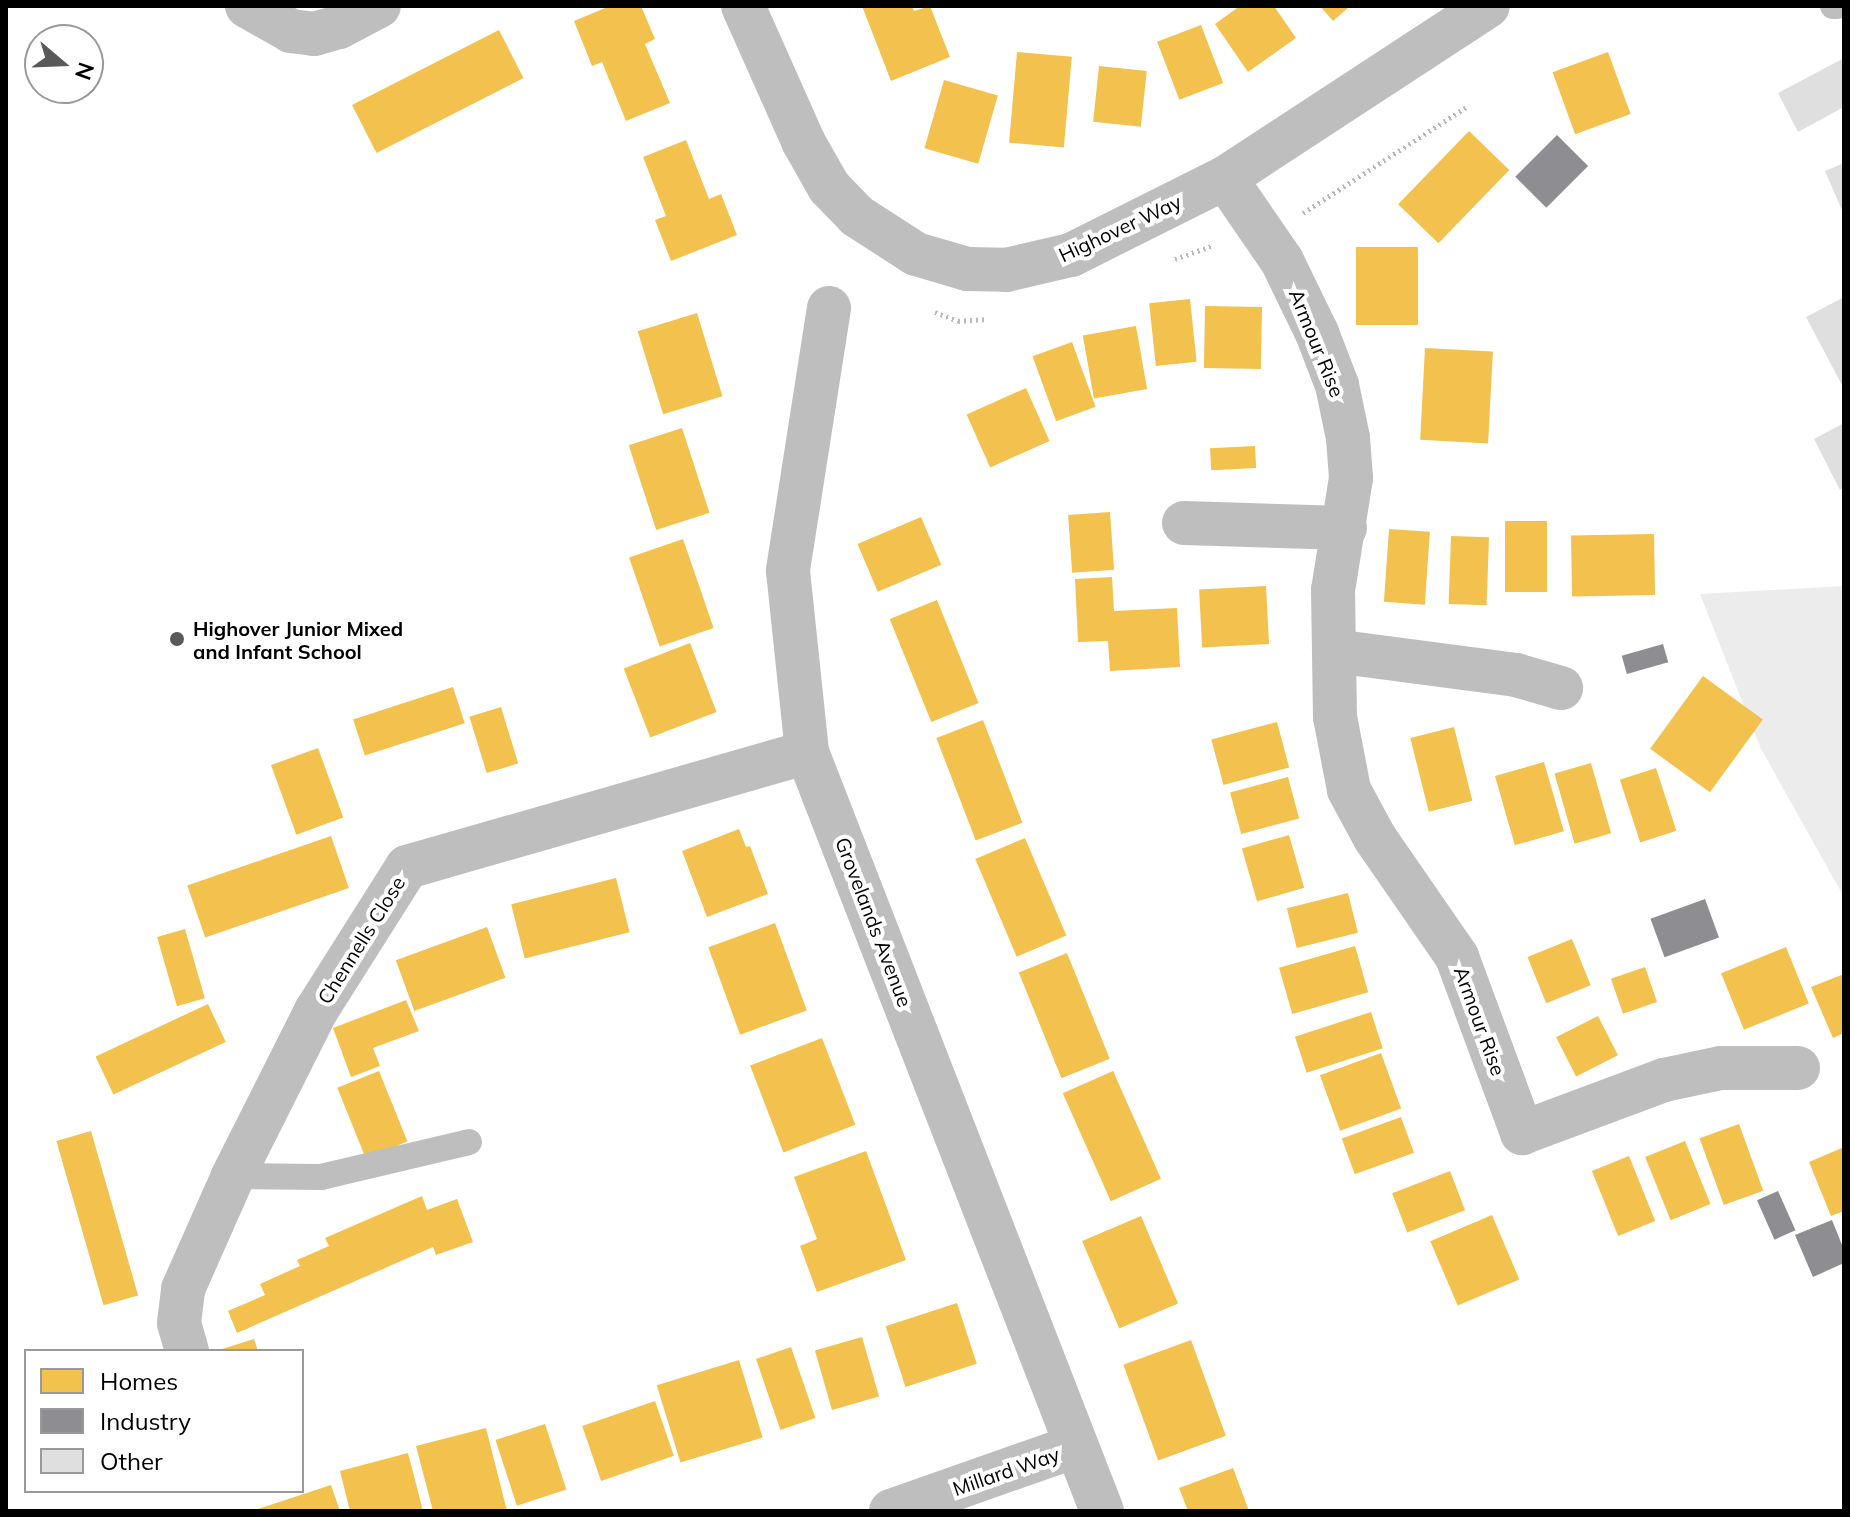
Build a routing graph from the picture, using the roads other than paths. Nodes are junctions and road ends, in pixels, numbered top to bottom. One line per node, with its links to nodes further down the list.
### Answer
1 (247, 6): 2 (street)
2 (379, 6)
3 (743, 6): 5 (street, Highover Way)
4 (1483, 8): 5 (street, Highover Way)
5 (1225, 178): 8 (street, Armour Rise)
6 (829, 308): 11 (street, Grovelands Avenue)
7 (1184, 523): 8 (street)
8 (1345, 528): 9 (street, Armour Rise)
9 (1334, 651): 10 (street); 12 (street, Armour Rise)
10 (1561, 688)
11 (807, 752): 14 (street, Chennells Close); 16 (street, Grovelands Avenue)
12 (1798, 1068)
13 (469, 1142): 14 (lane)
14 (233, 1176): 15 (street, Chennells Close)
15 (186, 1349)
16 (1076, 1446): 17 (street, Millard Way); 18 (street, Grovelands Avenue)
17 (891, 1511)
18 (1102, 1511)

